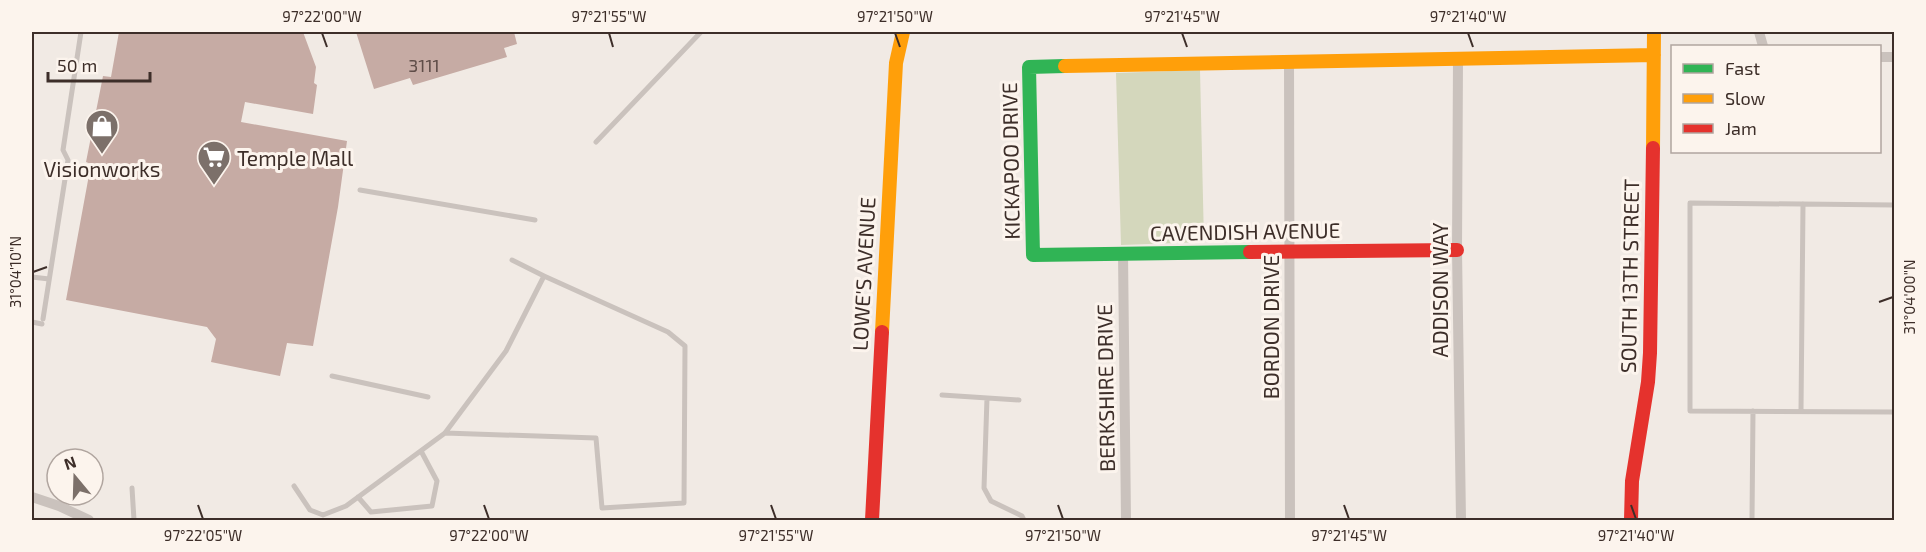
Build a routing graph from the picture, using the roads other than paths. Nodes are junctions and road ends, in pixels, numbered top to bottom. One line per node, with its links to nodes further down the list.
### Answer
1 (81, 32): 20 (lane)
2 (701, 32): 8 (lane)
3 (903, 32): 38 (street, LOWE'S AVENUE)
4 (1654, 32): 5 (street, SOUTH 13TH STREET)
5 (1654, 55): 6 (street); 43 (street, SOUTH 13TH STREET)
6 (1458, 60): 7 (street); 14 (street, ADDISON WAY)
7 (1289, 61): 13 (street, BORDON DRIVE); 16 (street, KICKAPOO DRIVE)
8 (596, 142)
9 (360, 190): 12 (lane)
10 (1803, 204): 11 (lane); 27 (lane); 28 (lane)
11 (1894, 205)
12 (536, 220)
13 (1289, 250): 14 (street, CAVENDISH AVENUE); 15 (street, CAVENDISH AVENUE); 41 (street, BORDON DRIVE)
14 (1457, 250): 42 (street, ADDISON WAY)
15 (1123, 254): 16 (street, CAVENDISH AVENUE); 40 (street, BERKSHIRE DRIVE)
16 (1033, 255)
17 (512, 260): 18 (lane)
18 (544, 276): 30 (lane); 30 (lane)
19 (32, 277): 20 (lane)
20 (49, 279): 21 (lane)
21 (32, 322)
22 (332, 376): 24 (lane)
23 (942, 395): 25 (lane)
24 (428, 397)
25 (987, 398): 26 (lane); 39 (lane)
26 (1019, 400)
27 (1753, 411): 28 (lane); 44 (lane)
28 (1802, 411): 29 (lane)
29 (1894, 412)
30 (445, 433): 31 (lane)
31 (421, 451): 35 (lane); 35 (lane)
32 (294, 486): 35 (lane)
33 (132, 488): 37 (lane)
34 (32, 497): 36 (street)
35 (358, 497)
36 (89, 520)
37 (135, 520)
38 (872, 520)
39 (1024, 520)
40 (1126, 520)
41 (1290, 520)
42 (1461, 520)
43 (1631, 520)
44 (1752, 520)

